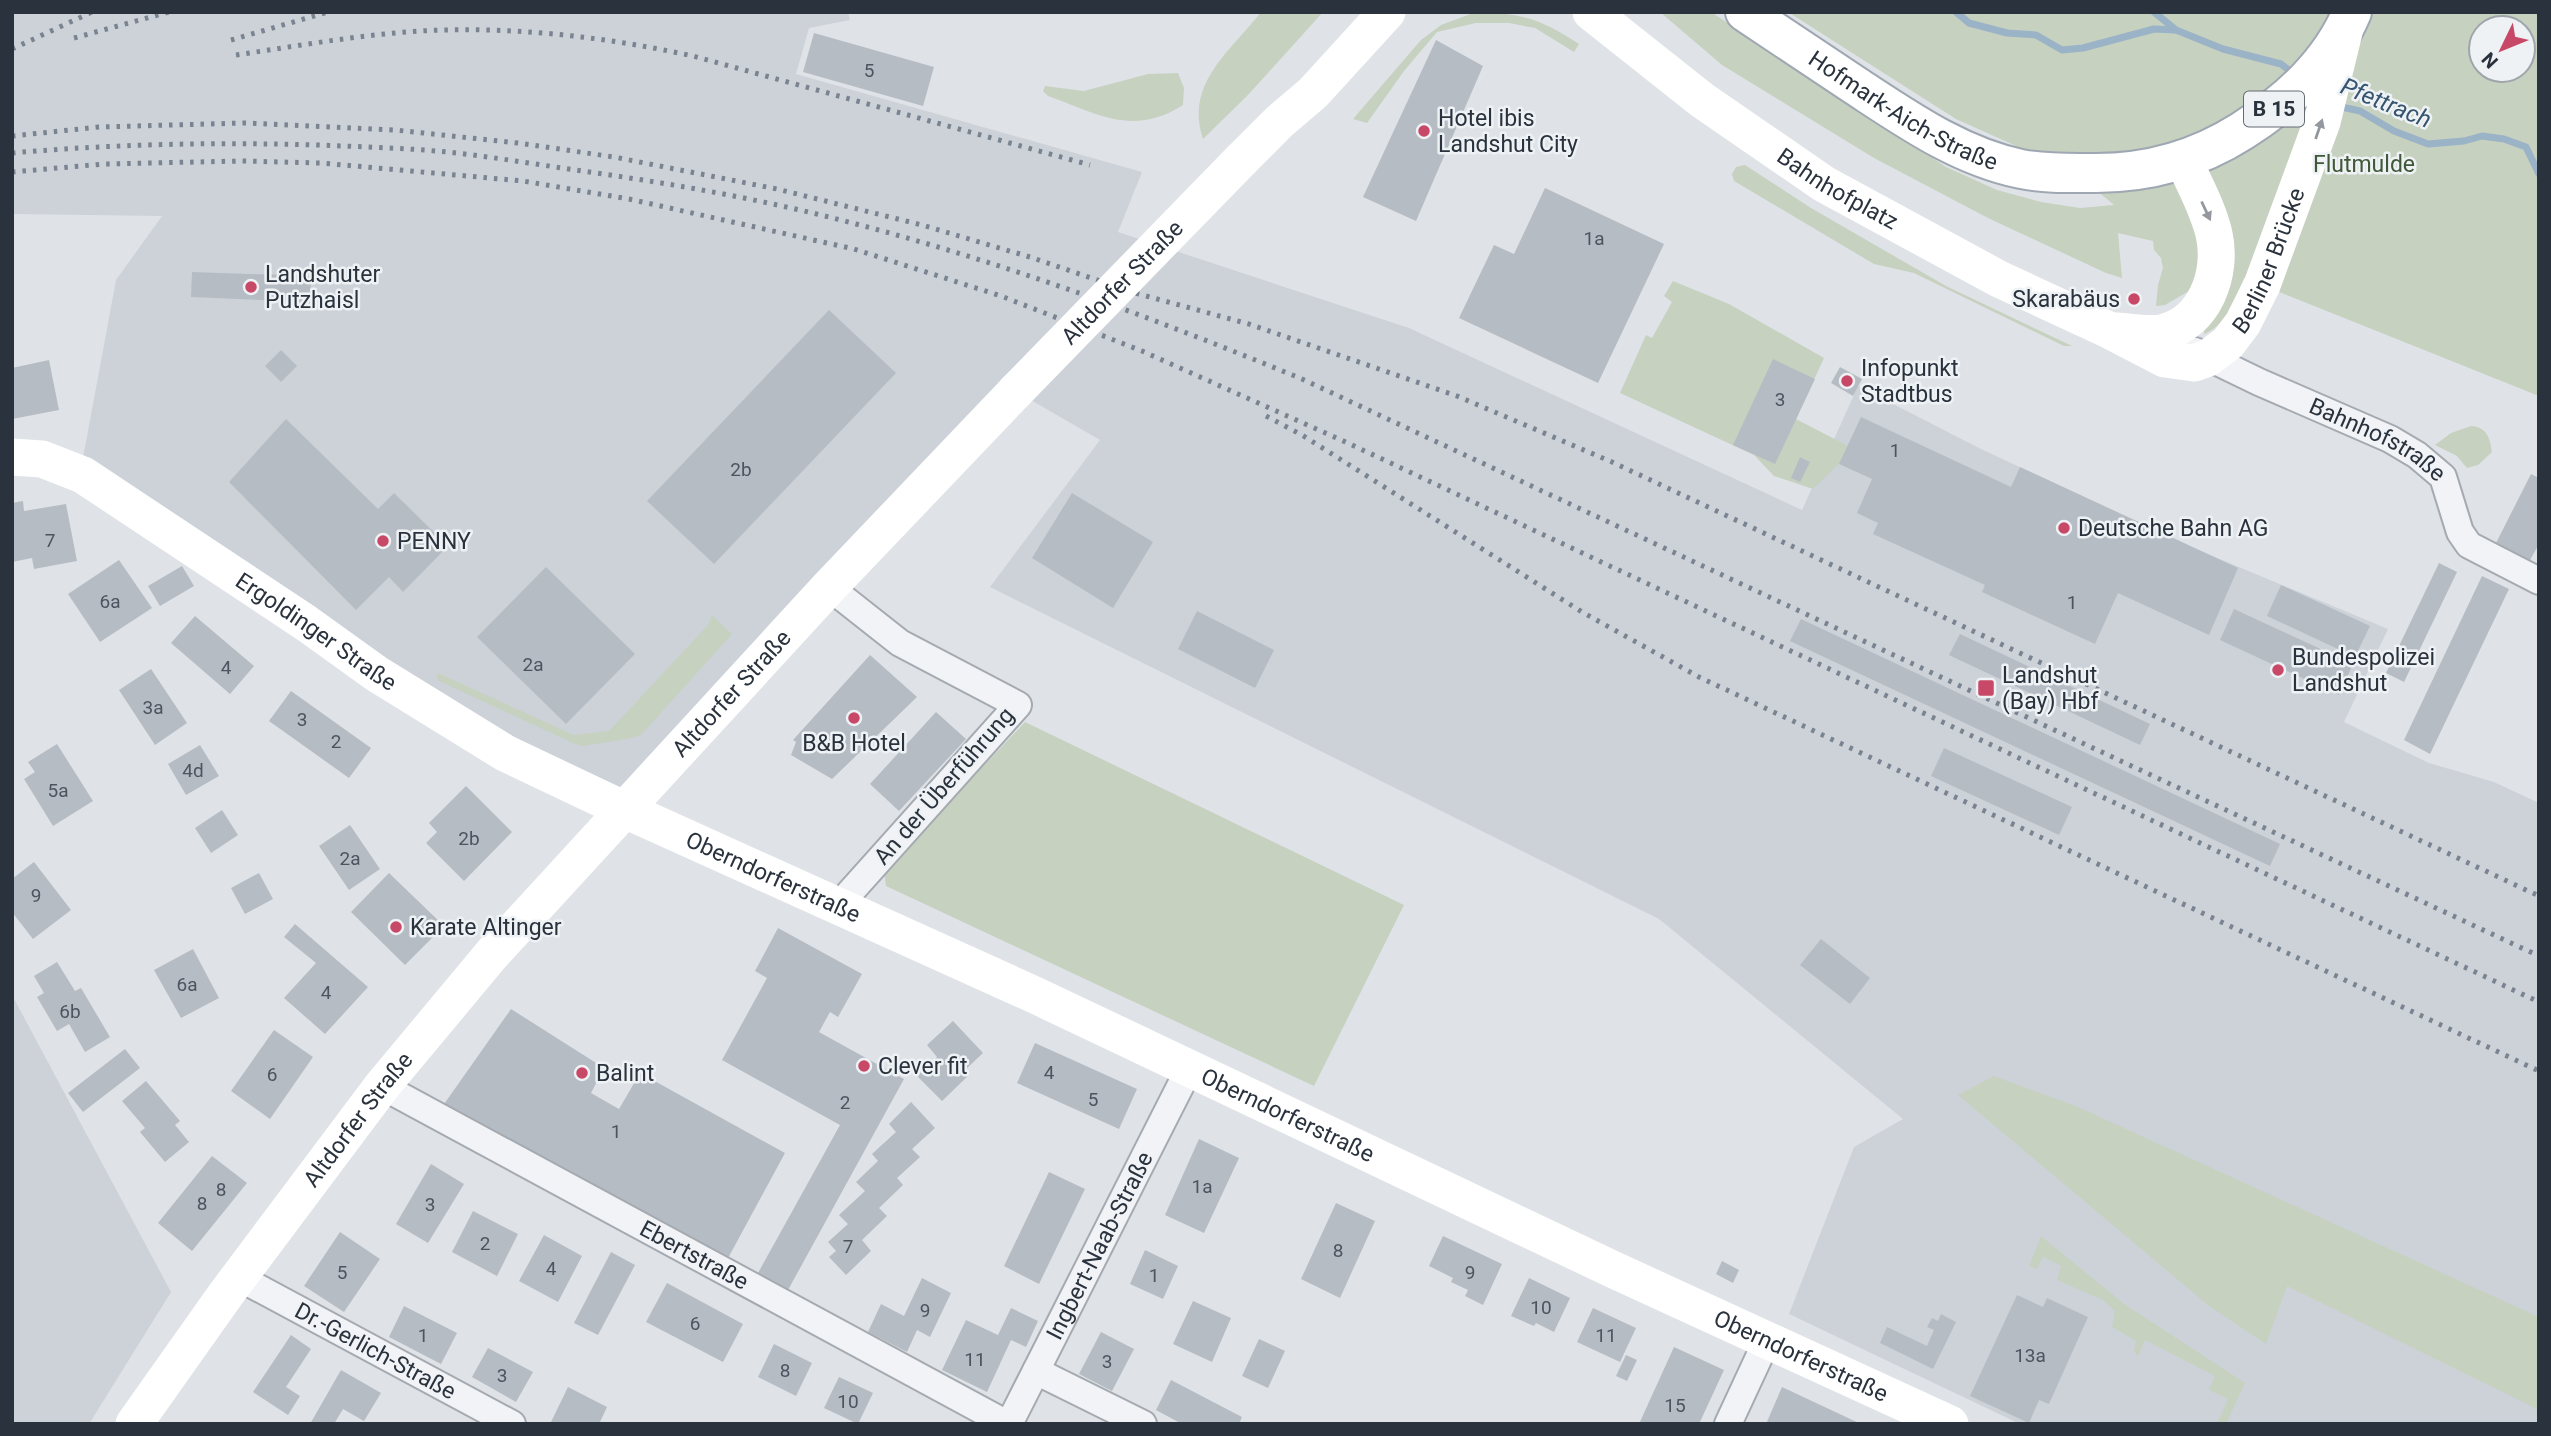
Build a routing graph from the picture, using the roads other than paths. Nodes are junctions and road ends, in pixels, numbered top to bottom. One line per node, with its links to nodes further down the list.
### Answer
1 (1387, 12): 12 (main road, Altdorfer Straße, bridge)
2 (1591, 12): 7 (main road, Bahnhofplatz)
3 (1745, 12): 6 (main road, Hofmark-Aich-Straße / B 15)
4 (2348, 22): 5 (main road, Berliner Brücke / B 15); 9 (main road, Berliner Brücke, one-way to 4)
5 (2183, 159): 6 (main road, Berliner Brücke / B 15); 8 (main road, Berliner Brücke, one-way to 8)
6 (2077, 173)
7 (2109, 330): 8 (main road); 9 (main road)
8 (2160, 333): 9 (street)
9 (2208, 358): 11 (street, Bahnhofstraße)
10 (12, 457): 13 (main road, Ergoldinger Straße)
11 (2539, 581)
12 (829, 587): 13 (main road, Altdorfer Straße); 14 (street, An der Überführung)
13 (623, 809): 14 (main road, Oberndorferstraße); 16 (main road, Altdorfer Straße)
14 (837, 907): 15 (main road, Oberndorferstraße)
15 (1189, 1069): 18 (main road, Oberndorferstraße); 19 (street, Ingbert-Naab-Straße)
16 (382, 1086): 17 (main road, Altdorfer Straße); 22 (street, Ebertstraße)
17 (239, 1277): 20 (main road, Altdorfer Straße); 21 (street, Dr.-Gerlich-Straße)
18 (1767, 1340): 24 (street); 25 (main road, Oberndorferstraße)
19 (1036, 1371): 22 (street, Ingbert-Naab-Straße); 23 (street)
20 (134, 1424)
21 (512, 1424)
22 (1008, 1424)
23 (1143, 1424)
24 (1728, 1424)
25 (1950, 1424)

